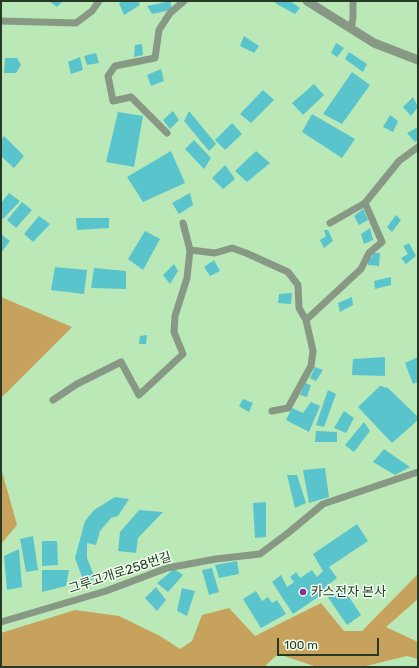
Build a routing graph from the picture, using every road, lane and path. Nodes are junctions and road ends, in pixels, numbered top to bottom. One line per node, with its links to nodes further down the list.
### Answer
1 (99, 1): 5 (street)
2 (184, 1): 8 (street)
3 (307, 1): 6 (street)
4 (353, 1): 6 (street)
5 (1, 21)
6 (351, 29): 7 (street)
7 (418, 60)
8 (167, 133)
9 (418, 147): 10 (street)
10 (365, 203): 12 (street); 14 (street)
11 (183, 223): 13 (street)
12 (330, 223)
13 (190, 250): 14 (street); 15 (street)
14 (306, 320): 16 (street)
15 (53, 400)
16 (272, 411)
17 (418, 472): 18 (street, 그루고개로258번길)
18 (1, 622)

